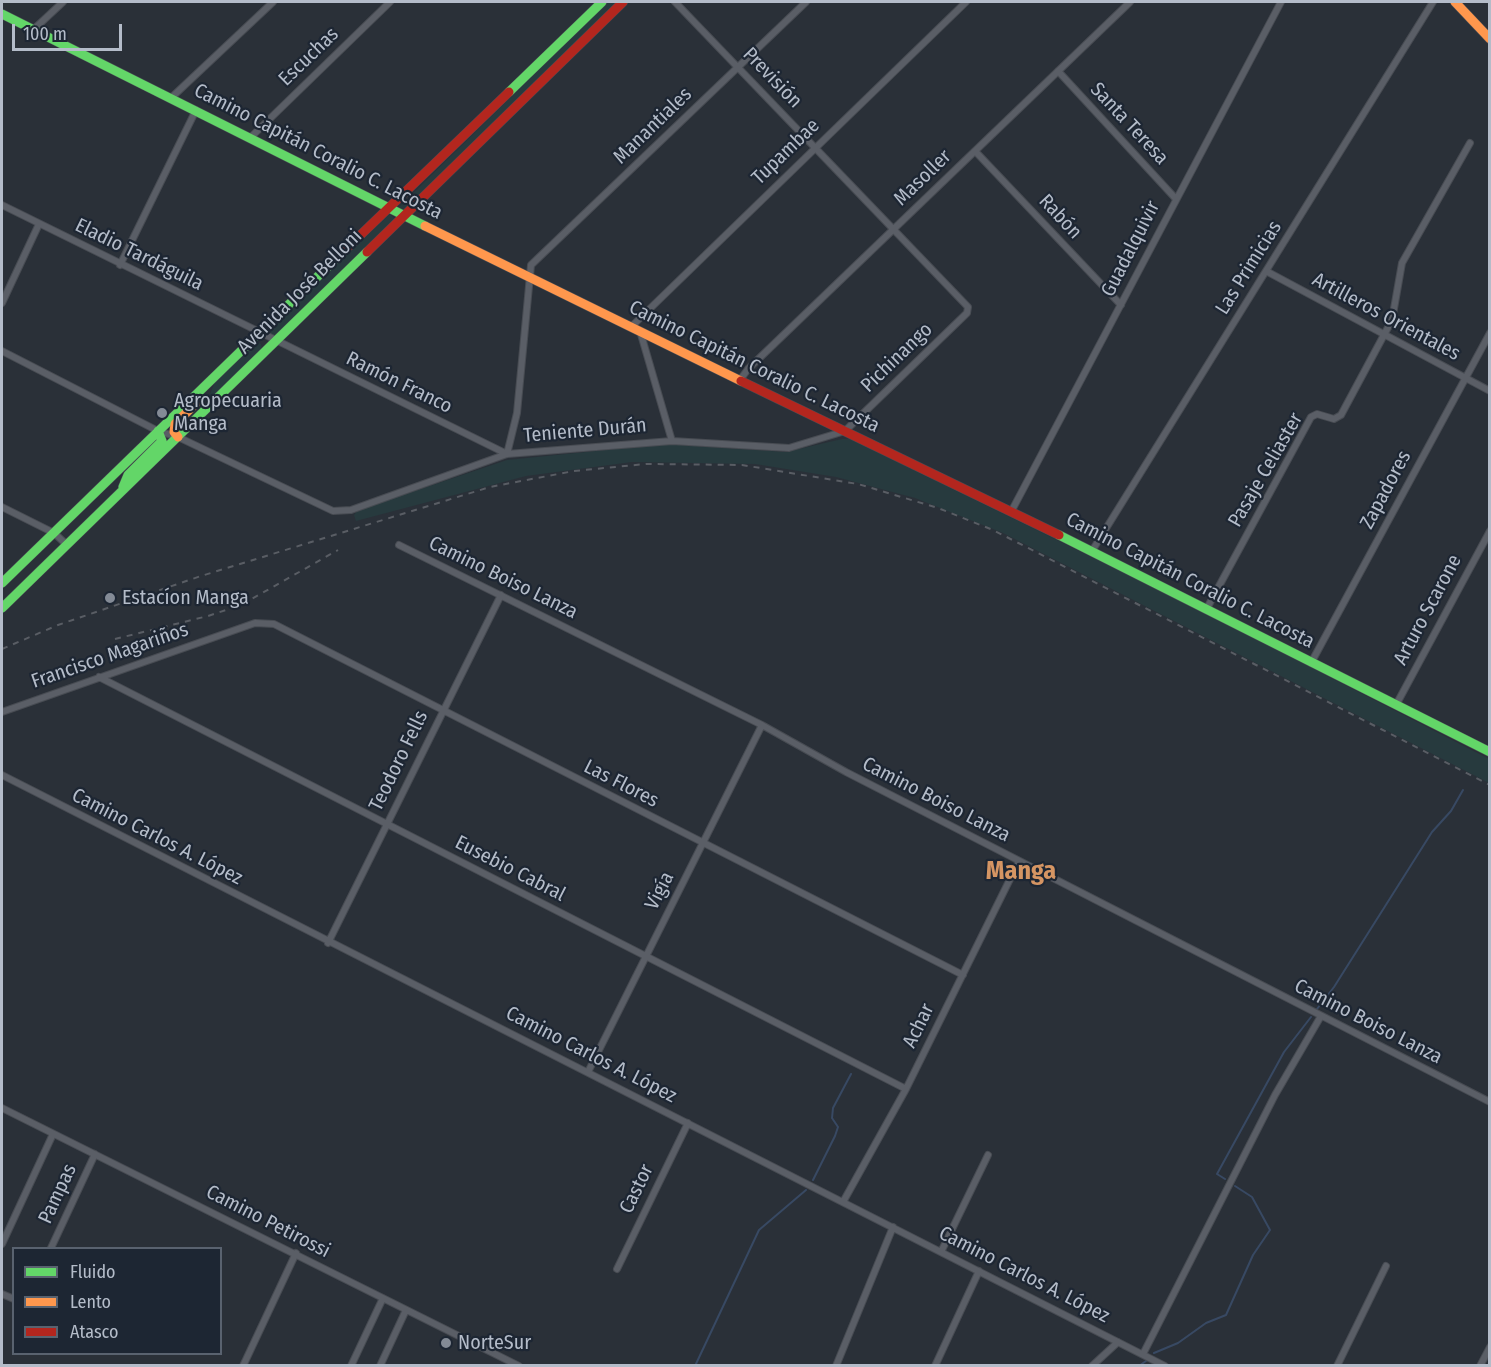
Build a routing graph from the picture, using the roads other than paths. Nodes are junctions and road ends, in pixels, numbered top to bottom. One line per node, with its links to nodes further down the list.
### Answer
1 (63, 2): 14 (street)
2 (273, 2): 18 (street)
3 (390, 2): 20 (street, Escuchas)
4 (602, 2): 26 (main road, Avenida José Belloni)
5 (623, 2): 27 (main road, Avenida José Belloni)
6 (675, 2): 16 (street, Previsión)
7 (806, 2): 16 (street, Manantiales)
8 (966, 2): 22 (street, Tupambae)
9 (1130, 2): 17 (street, Masoller)
10 (1281, 2): 24 (street, Guadalquivir)
11 (1433, 2): 31 (street, Las Primicias)
12 (1455, 2): 15 (main road)
13 (2, 14): 14 (main road, Camino Capitán Coralio C. Lacosta)
14 (33, 30): 18 (main road, Camino Capitán Coralio C. Lacosta)
15 (1490, 39)
16 (738, 67): 22 (street, Previsión); 32 (street, Manantiales)
17 (1058, 71): 23 (street, Masoller); 24 (street, Santa Teresa)
18 (171, 98): 19 (main road, Camino Capitán Coralio C. Lacosta)
19 (196, 110): 20 (main road, Camino Capitán Coralio C. Lacosta); 30 (street)
20 (250, 137): 26 (main road, Camino Capitán Coralio C. Lacosta)
21 (1470, 142): 39 (street, Pasaje Celiaster)
22 (815, 146): 29 (street, Previsión); 36 (street, Tupambae)
23 (975, 151): 29 (street, Masoller); 34 (street, Rabón)
24 (1176, 199): 34 (street, Guadalquivir)
25 (2, 205): 28 (street, Eladio Tardáguila)
26 (390, 207): 27 (main road, Camino Capitán Coralio C. Lacosta); 37 (main road, Avenida José Belloni)
27 (404, 214): 32 (main road, Camino Capitán Coralio C. Lacosta); 40 (main road, Avenida José Belloni)
28 (39, 224): 30 (street, Eladio Tardáguila); 33 (street)
29 (894, 228): 35 (street, Previsión); 43 (street, Masoller)
30 (120, 265): 37 (street, Eladio Tardáguila)
31 (1266, 271): 39 (street, Artilleros Orientales); 58 (street, Las Primicias)
32 (528, 277): 36 (main road, Camino Capitán Coralio C. Lacosta); 50 (street)
33 (2, 303)
34 (1121, 305): 53 (street, Guadalquivir)
35 (968, 307): 47 (street, Pichinango)
36 (635, 329): 43 (main road, Camino Capitán Coralio C. Lacosta); 49 (street)
37 (261, 333): 40 (street, Eladio Tardáguila); 44 (main road, Avenida José Belloni)
38 (1490, 333): 42 (street, Zapadores)
39 (1385, 335): 42 (street, Artilleros Orientales); 62 (street, Pasaje Celiaster)
40 (277, 341): 48 (main road, Avenida José Belloni); 50 (street, Ramón Franco)
41 (2, 351): 46 (street)
42 (1465, 378): 45 (street, Artilleros Orientales); 64 (street, Zapadores)
43 (740, 380): 47 (main road, Camino Capitán Coralio C. Lacosta)
44 (203, 389): 46 (main road, Avenida José Belloni); 48 (main road)
45 (1490, 391)
46 (158, 431): 48 (street); 51 (main road); 55 (main road, Avenida José Belloni)
47 (845, 431): 49 (street, Teniente Durán); 53 (main road, Camino Capitán Coralio C. Lacosta)
48 (178, 437): 50 (street, Teniente Durán); 51 (main road, Avenida José Belloni)
49 (672, 441): 50 (street, Teniente Durán)
50 (507, 454)
51 (122, 489): 56 (main road, Avenida José Belloni)
52 (2, 507): 55 (street)
53 (1011, 512): 58 (main road, Camino Capitán Coralio C. Lacosta)
54 (1490, 531): 66 (street, Arturo Scarone)
55 (54, 533): 56 (street); 59 (main road, Avenida José Belloni)
56 (66, 544): 61 (main road, Avenida José Belloni)
57 (399, 545): 60 (street, Camino Boiso Lanza)
58 (1092, 551): 62 (main road, Camino Capitán Coralio C. Lacosta)
59 (2, 583)
60 (501, 595): 67 (street, Teodoro Fells); 69 (street, Camino Boiso Lanza)
61 (2, 608)
62 (1206, 611): 64 (main road, Camino Capitán Coralio C. Lacosta)
63 (264, 622): 65 (street, Francisco Magariños); 67 (street, Las Flores)
64 (1311, 663): 66 (main road, Camino Capitán Coralio C. Lacosta)
65 (99, 677): 68 (street, Francisco Magariños); 72 (street, Eusebio Cabral)
66 (1396, 705): 70 (main road, Camino Capitán Coralio C. Lacosta)
67 (442, 711): 72 (street, Teodoro Fells); 73 (street, Las Flores)
68 (2, 712)
69 (762, 726): 73 (street, Vigía); 74 (street, Camino Boiso Lanza)
70 (1490, 752)
71 (2, 775): 75 (street, Camino Carlos A. López)
72 (387, 825): 75 (street, Teodoro Fells); 76 (street, Eusebio Cabral)
73 (704, 842): 76 (street, Vigía); 77 (street, Las Flores)
74 (1019, 861): 77 (street, Achar); 78 (street, Camino Boiso Lanza)
75 (328, 943): 79 (street, Camino Carlos A. López)
76 (646, 957): 79 (street, Vigía); 80 (street, Eusebio Cabral)
77 (963, 975): 80 (street, Achar)
78 (1321, 1016): 81 (street, Camino Boiso Lanza); 100 (street)
79 (588, 1072): 83 (street, Camino Carlos A. López)
80 (906, 1089): 87 (street, Achar)
81 (1490, 1102)
82 (2, 1108): 84 (street, Camino Petirossi)
83 (688, 1123): 87 (street, Camino Carlos A. López); 94 (street, Castor)
84 (53, 1134): 85 (street, Camino Petirossi); 89 (street)
85 (95, 1154): 90 (street, Pampas); 92 (street, Camino Petirossi)
86 (988, 1155): 91 (street)
87 (843, 1202): 88 (street, Camino Carlos A. López)
88 (893, 1227): 91 (street, Camino Carlos A. López); 105 (street)
89 (2, 1244)
90 (51, 1247)
91 (941, 1251): 95 (street, Camino Carlos A. López)
92 (296, 1253): 96 (street, Camino Petirossi); 101 (street)
93 (1386, 1266): 109 (street)
94 (617, 1269)
95 (979, 1271): 98 (street, Camino Carlos A. López); 106 (street)
96 (383, 1298): 97 (street, Camino Petirossi); 102 (street)
97 (406, 1310): 103 (street); 104 (street, Camino Petirossi)
98 (1118, 1342): 100 (street, Camino Carlos A. López); 107 (street)
99 (1490, 1347): 110 (street)
100 (1143, 1354): 108 (street, Camino Carlos A. López)
101 (243, 1365)
102 (351, 1365)
103 (381, 1365)
104 (519, 1365)
105 (836, 1365)
106 (935, 1365)
107 (1092, 1365)
108 (1165, 1365)
109 (1337, 1365)
110 (1480, 1365)

